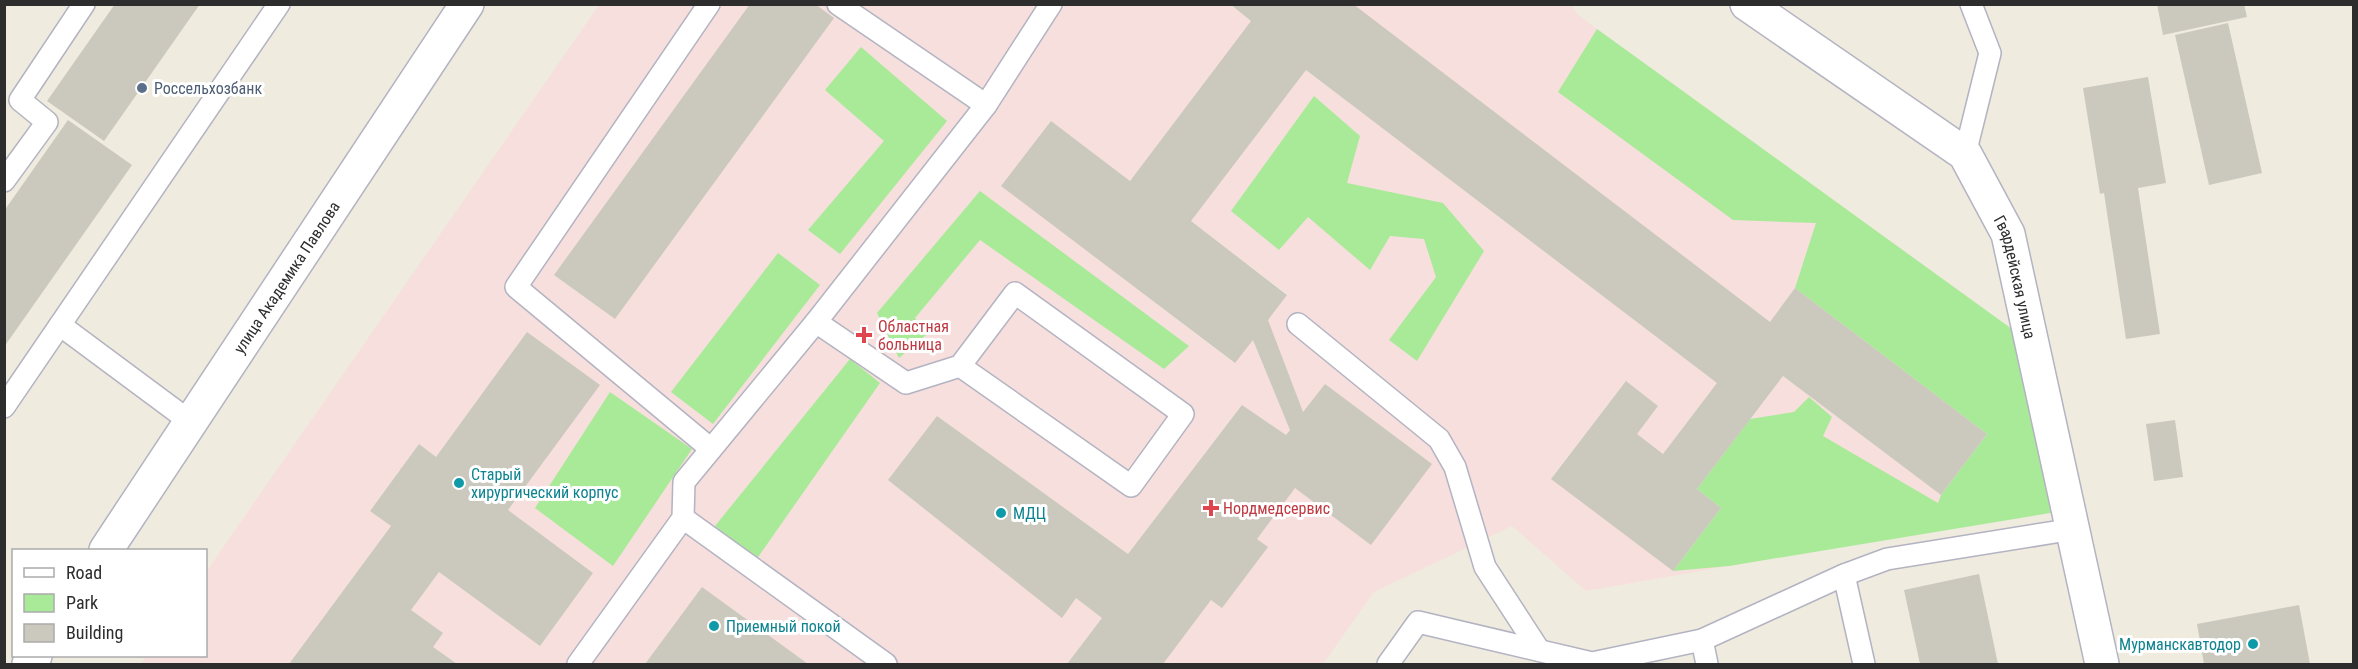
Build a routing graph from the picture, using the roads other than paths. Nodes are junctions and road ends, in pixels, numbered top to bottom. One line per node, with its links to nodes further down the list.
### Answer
1 (84, 4): 11 (lane)
2 (279, 4): 14 (lane)
3 (467, 4): 17 (street, улица Академика Павлова)
4 (709, 4): 18 (lane)
5 (838, 4): 9 (lane)
6 (1051, 4): 9 (lane)
7 (1747, 4): 10 (street, Гвардейская улица)
8 (1971, 4): 10 (lane)
9 (986, 105): 12 (lane)
10 (1965, 154): 20 (street, Гвардейская улица)
11 (4, 182)
12 (816, 322): 15 (lane); 18 (lane)
13 (1298, 324): 24 (lane)
14 (60, 325): 16 (lane); 17 (lane)
15 (960, 366): 15 (lane)
16 (4, 407)
17 (192, 423): 21 (street, улица Академика Павлова)
18 (711, 449): 19 (lane)
19 (683, 518): 25 (lane); 26 (lane)
20 (2074, 529): 22 (lane); 31 (street, Гвардейская улица)
21 (107, 549)
22 (1844, 575): 23 (lane); 30 (lane)
23 (1702, 640): 28 (lane); 29 (lane)
24 (1539, 650): 27 (lane); 28 (lane)
25 (578, 664)
26 (886, 664)
27 (1388, 664)
28 (1589, 664)
29 (1707, 664)
30 (1864, 664)
31 (2102, 664)

